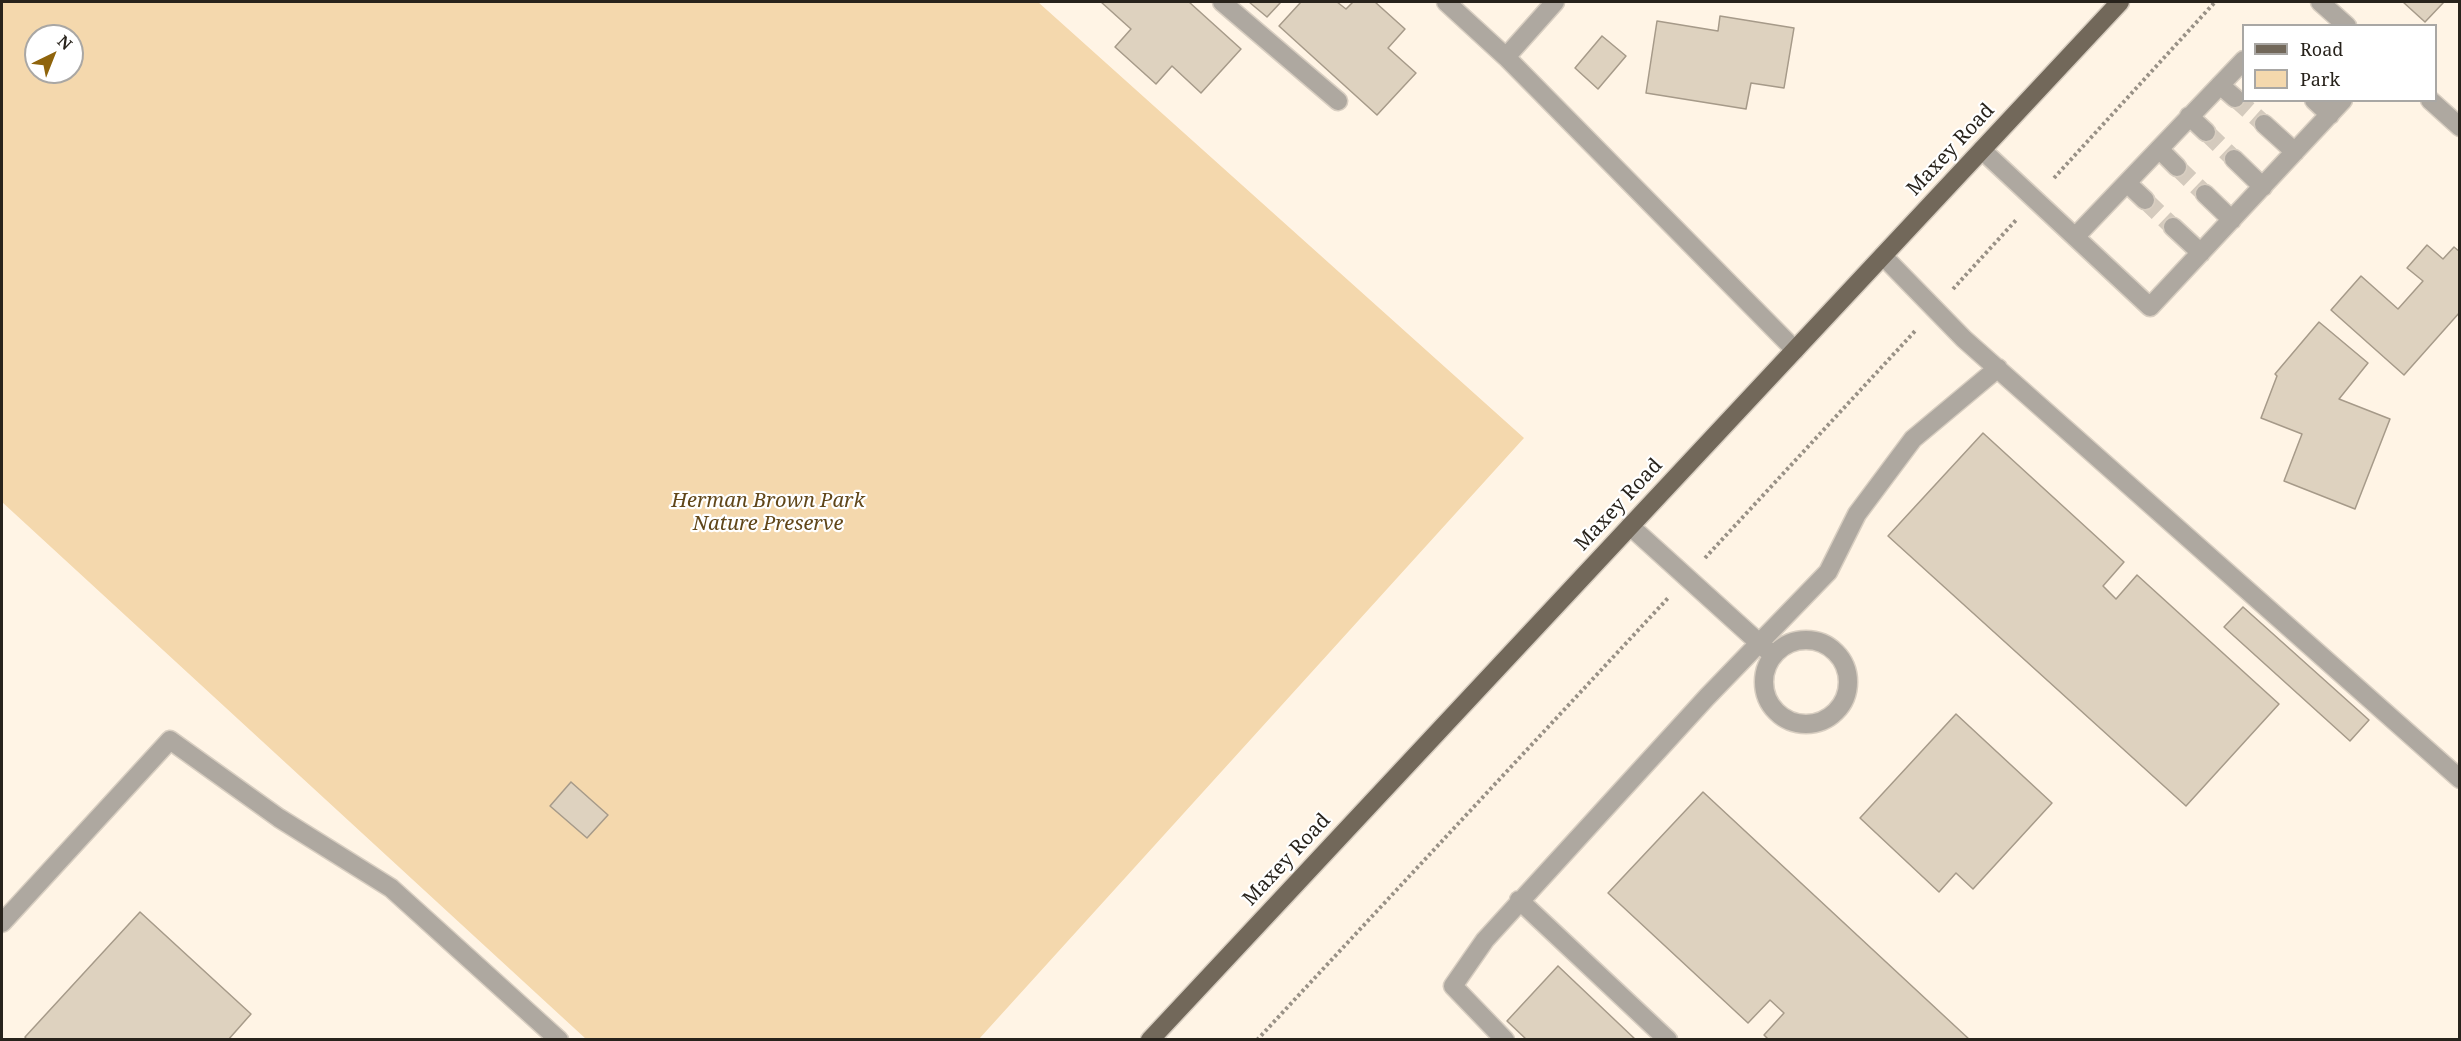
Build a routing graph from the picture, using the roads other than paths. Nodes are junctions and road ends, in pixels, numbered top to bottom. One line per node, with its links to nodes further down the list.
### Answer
1 (1222, 2): 11 (street)
2 (1446, 2): 7 (street)
3 (1555, 2): 7 (street)
4 (2120, 2): 21 (main road, Maxey Road)
5 (2320, 2): 6 (street)
6 (2345, 24)
7 (1506, 57): 34 (street)
8 (2242, 62): 9 (street)
9 (2220, 85): 10 (street); 16 (street)
10 (2235, 98)
11 (1338, 101)
12 (2316, 102): 15 (street)
13 (2341, 102): 15 (street)
14 (2432, 102): 18 (street)
15 (2330, 115): 22 (street)
16 (2189, 117): 19 (street); 20 (street)
17 (2264, 124): 22 (street)
18 (2460, 127)
19 (2206, 132)
20 (2159, 149): 24 (street); 25 (street)
21 (1982, 150): 31 (street); 33 (main road, Maxey Road)
22 (2295, 152): 26 (street)
23 (2235, 159): 26 (street)
24 (2177, 167)
25 (2127, 183): 28 (street); 31 (street)
26 (2263, 187): 29 (street)
27 (2205, 194): 29 (street)
28 (2145, 200)
29 (2232, 220): 32 (street)
30 (2173, 227): 32 (street)
31 (2075, 237): 32 (street)
32 (2201, 253)
33 (1883, 256): 34 (main road, Maxey Road); 35 (street)
34 (1795, 350): 36 (main road, Maxey Road)
35 (1998, 368): 37 (street); 39 (street)
36 (1630, 526): 37 (street); 43 (main road, Maxey Road)
37 (1758, 642): 38 (street); 40 (street)
38 (1773, 655): 38 (street)
39 (2460, 778)
40 (1519, 900): 44 (street); 45 (street)
41 (2, 923): 42 (street)
42 (559, 1040)
43 (1150, 1040)
44 (1505, 1040)
45 (1668, 1040)

